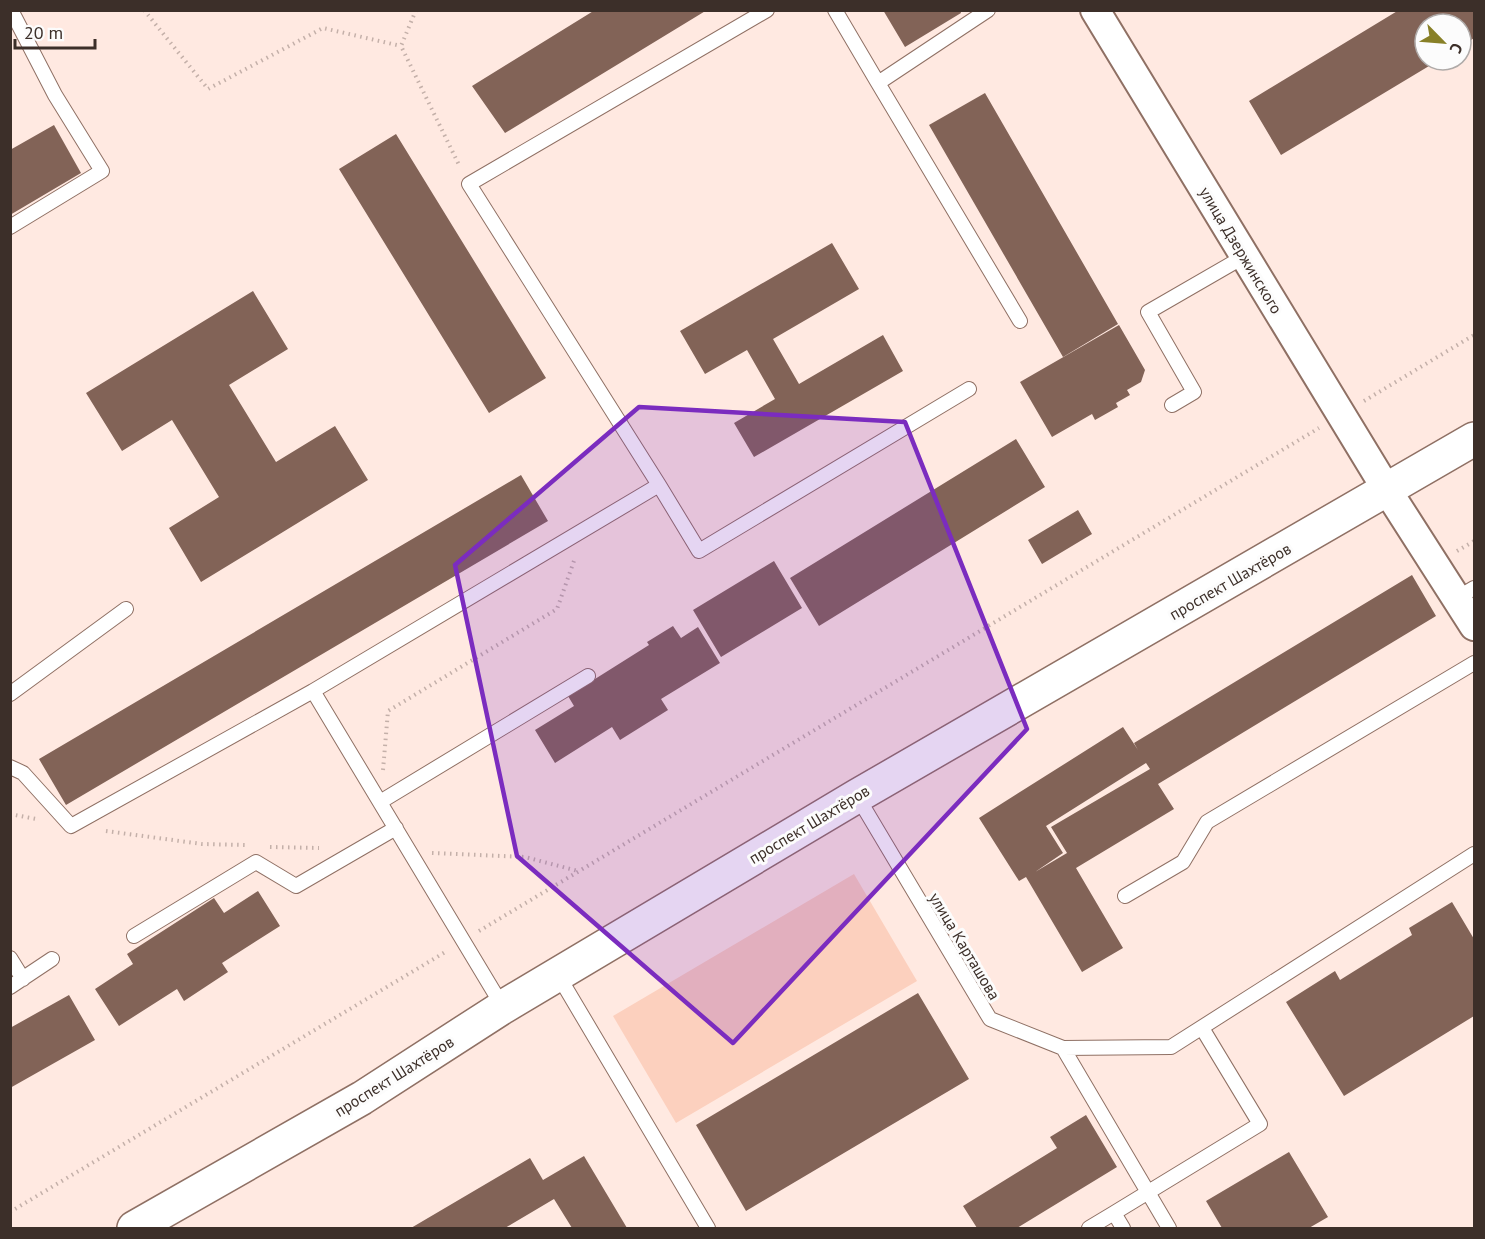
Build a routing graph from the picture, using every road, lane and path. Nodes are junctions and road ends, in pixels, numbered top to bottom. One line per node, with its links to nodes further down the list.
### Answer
1 (144, 10): 8 (path)
2 (416, 10): 8 (path)
3 (767, 10): 10 (lane)
4 (835, 10): 9 (lane)
5 (988, 10): 9 (lane)
6 (1095, 10): 12 (street, улица Дзержинского)
7 (11, 13): 11 (lane)
8 (401, 46): 10 (path)
9 (878, 82): 13 (lane)
10 (469, 184): 19 (lane)
11 (10, 227)
12 (1245, 256): 16 (lane); 17 (street, улица Дзержинского)
13 (1020, 321)
14 (1474, 335): 17 (path)
15 (969, 389): 19 (lane)
16 (1172, 405)
17 (1342, 415): 20 (street, улица Дзержинского); 36 (path)
18 (1474, 440): 20 (main road, проспект Шахтёров)
19 (659, 485): 21 (lane)
20 (1387, 490): 22 (street, улица Дзержинского); 30 (main road, проспект Шахтёров)
21 (585, 529): 27 (lane); 31 (path)
22 (1466, 593): 24 (street, улица Дзержинского)
23 (126, 609): 28 (lane)
24 (1474, 626)
25 (1474, 663): 34 (lane)
26 (588, 676): 31 (lane)
27 (313, 691): 29 (lane); 31 (lane)
28 (10, 694)
29 (10, 767)
30 (857, 796): 39 (main road, проспект Шахтёров); 44 (lane, улица Карташова)
31 (380, 802): 32 (lane)
32 (396, 828): 35 (lane); 36 (lane)
33 (1474, 854): 43 (lane)
34 (1125, 896)
35 (134, 936)
36 (463, 941): 42 (lane); 46 (path)
37 (10, 958): 40 (lane)
38 (52, 959): 40 (lane)
39 (558, 975): 42 (main road, проспект Шахтёров); 49 (lane)
40 (23, 979): 41 (lane)
41 (10, 987)
42 (503, 1007): 48 (main road, проспект Шахтёров)
43 (1202, 1028): 44 (lane); 45 (lane)
44 (1063, 1048): 45 (lane)
45 (1147, 1192): 47 (lane); 52 (lane)
46 (10, 1212)
47 (1114, 1213): 50 (lane); 51 (lane)
48 (141, 1225)
49 (708, 1228)
50 (1089, 1228)
51 (1123, 1228)
52 (1169, 1228)

